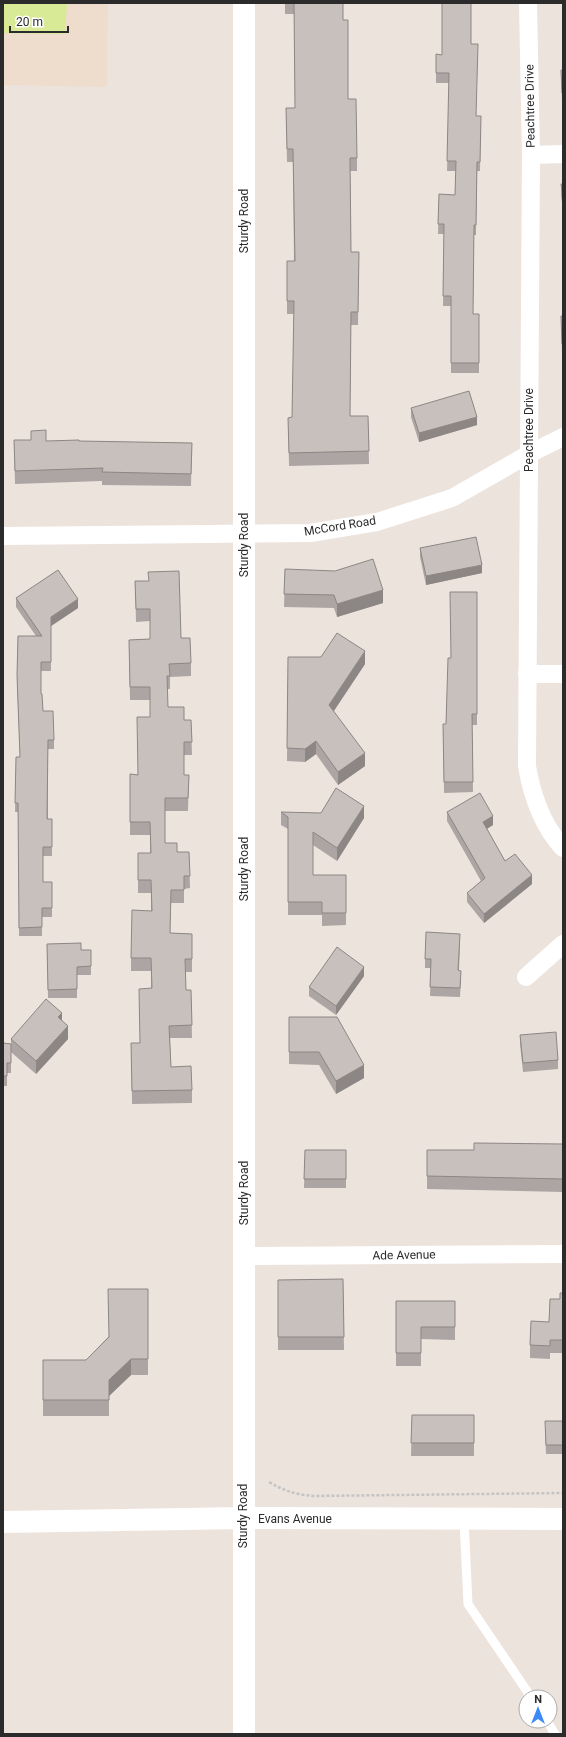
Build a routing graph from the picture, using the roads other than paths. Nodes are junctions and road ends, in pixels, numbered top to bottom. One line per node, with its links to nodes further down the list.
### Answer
1 (244, 3): 7 (street, Sturdy Road)
2 (528, 3): 4 (street, Peachtree Drive)
3 (563, 154): 4 (street)
4 (531, 155): 6 (street, Peachtree Drive)
5 (563, 437): 6 (street, McCord Road)
6 (529, 454): 7 (street, McCord Road); 9 (street, Peachtree Drive)
7 (244, 534): 8 (street, McCord Road); 15 (street, Sturdy Road)
8 (3, 536)
9 (527, 674): 10 (street); 11 (street, Peachtree Drive)
10 (563, 674)
11 (563, 848)
12 (563, 944): 13 (street)
13 (526, 977)
14 (563, 1254): 15 (street, Ade Avenue)
15 (244, 1256): 16 (street, Sturdy Road)
16 (243, 1518): 18 (street, Evans Avenue); 19 (street, Evans Avenue); 21 (street, Sturdy Road)
17 (563, 1519): 18 (street, Evans Avenue)
18 (464, 1520): 20 (lane)
19 (3, 1522)
20 (525, 1689)
21 (244, 1734)

